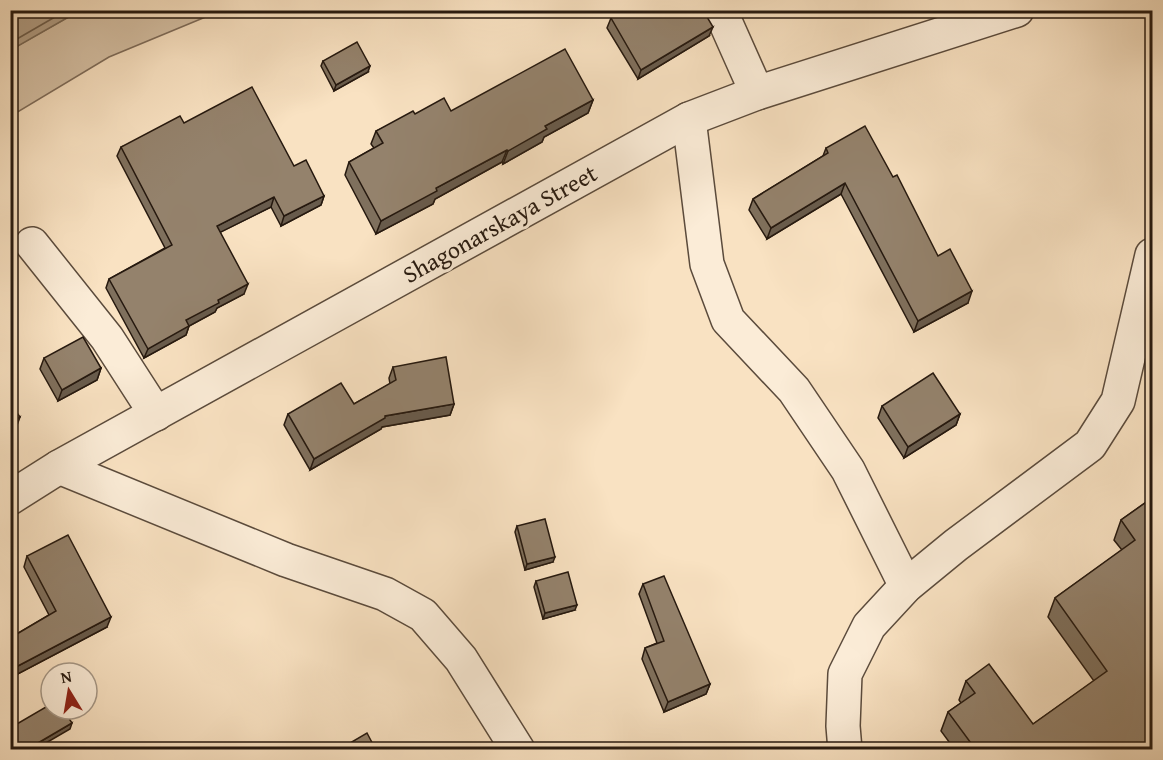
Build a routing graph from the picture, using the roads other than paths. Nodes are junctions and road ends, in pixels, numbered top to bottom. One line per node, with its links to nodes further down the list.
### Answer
1 (720, 10): 3 (street)
2 (1017, 10): 3 (street, Shagonarskaya Street)
3 (757, 93): 4 (street, Shagonarskaya Street)
4 (689, 119): 7 (street, Shagonarskaya Street); 10 (street)
5 (32, 244): 7 (street)
6 (1152, 255): 10 (street)
7 (156, 414): 8 (street, Shagonarskaya Street)
8 (59, 467): 9 (street, Shagonarskaya Street); 11 (street)
9 (10, 498)
10 (906, 585): 12 (street)
11 (518, 750)
12 (845, 750)

